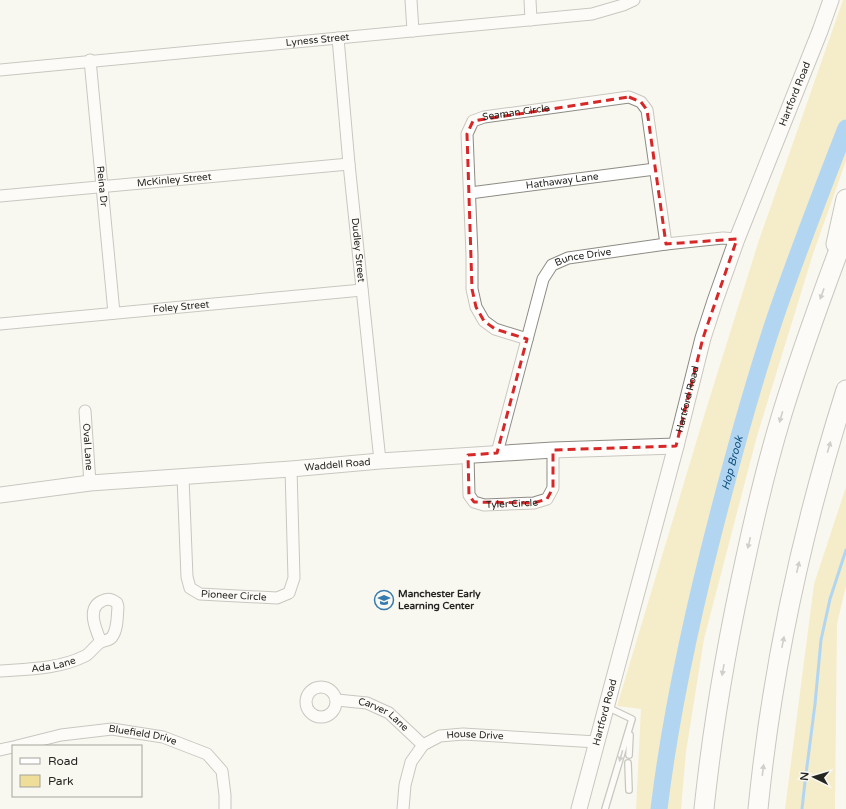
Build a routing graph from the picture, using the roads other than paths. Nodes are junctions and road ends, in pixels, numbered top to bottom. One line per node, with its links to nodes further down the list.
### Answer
1 (411, 0): 6 (street)
2 (530, 0): 5 (street)
3 (634, 0): 5 (street, Lyness Street)
4 (831, 0): 17 (main road, Hartford Road)
5 (532, 20): 6 (street, Lyness Street)
6 (412, 31): 7 (street, Lyness Street)
7 (338, 38): 8 (street, Lyness Street); 10 (street, Dudley Street)
8 (90, 60): 9 (street, Lyness Street); 12 (street, Reina Dr)
9 (0, 70)
10 (349, 164): 12 (street, McKinley Street); 20 (street, Dudley Street)
11 (655, 169): 13 (street, Hathaway Lane); 13 (street, Seaman Circle); 18 (street, Seaman Circle)
12 (102, 186): 14 (street, McKinley Street); 21 (street, Reina Dr)
13 (470, 193): 23 (street, Seaman Circle)
14 (0, 196)
15 (846, 199): 19 (highway)
16 (846, 231): 19 (highway)
17 (737, 239): 18 (street, Bunce Drive); 27 (main road, Hartford Road)
18 (666, 244): 23 (street, Bunce Drive)
19 (833, 264): 54 (highway, one-way to 54)
20 (362, 290): 21 (street, Foley Street); 31 (street, Dudley Street)
21 (114, 313): 22 (street, Foley Street)
22 (0, 324)
23 (527, 339): 29 (street, Bunce Drive)
24 (846, 390): 36 (highway, one-way to 24)
25 (85, 411): 34 (street, Oval Lane)
26 (846, 434): 36 (highway)
27 (676, 446): 28 (main road, Waddell Road); 40 (main road, Hartford Road)
28 (553, 450): 29 (main road, Waddell Road); 30 (street, Tyler Circle)
29 (497, 453): 30 (main road, Waddell Road)
30 (468, 455): 31 (main road, Waddell Road)
31 (380, 461): 32 (main road, Waddell Road)
32 (291, 469): 33 (main road, Waddell Road); 33 (street, Pioneer Circle)
33 (184, 477): 34 (main road, Waddell Road)
34 (90, 483): 35 (main road, Waddell Road)
35 (0, 495)
36 (804, 539): 55 (highway, one-way to 36)
37 (101, 642): 38 (street, Ada Lane)
38 (0, 671)
39 (337, 700): 44 (street, Carver Lane)
40 (606, 707): 41 (lane); 42 (main road, Hartford Road)
41 (630, 724): 47 (lane); 53 (lane, one-way to 53)
42 (597, 742): 44 (street, House Drive); 52 (main road, Hartford Road)
43 (21, 745): 50 (street, Bluefield Drive)
44 (423, 745): 51 (street, House Drive)
45 (12, 747): 46 (street)
46 (0, 750)
47 (629, 755)
48 (628, 763): 49 (lane)
49 (629, 790)
50 (225, 809)
51 (403, 809)
52 (579, 809)
53 (605, 809)
54 (704, 809)
55 (758, 809)

